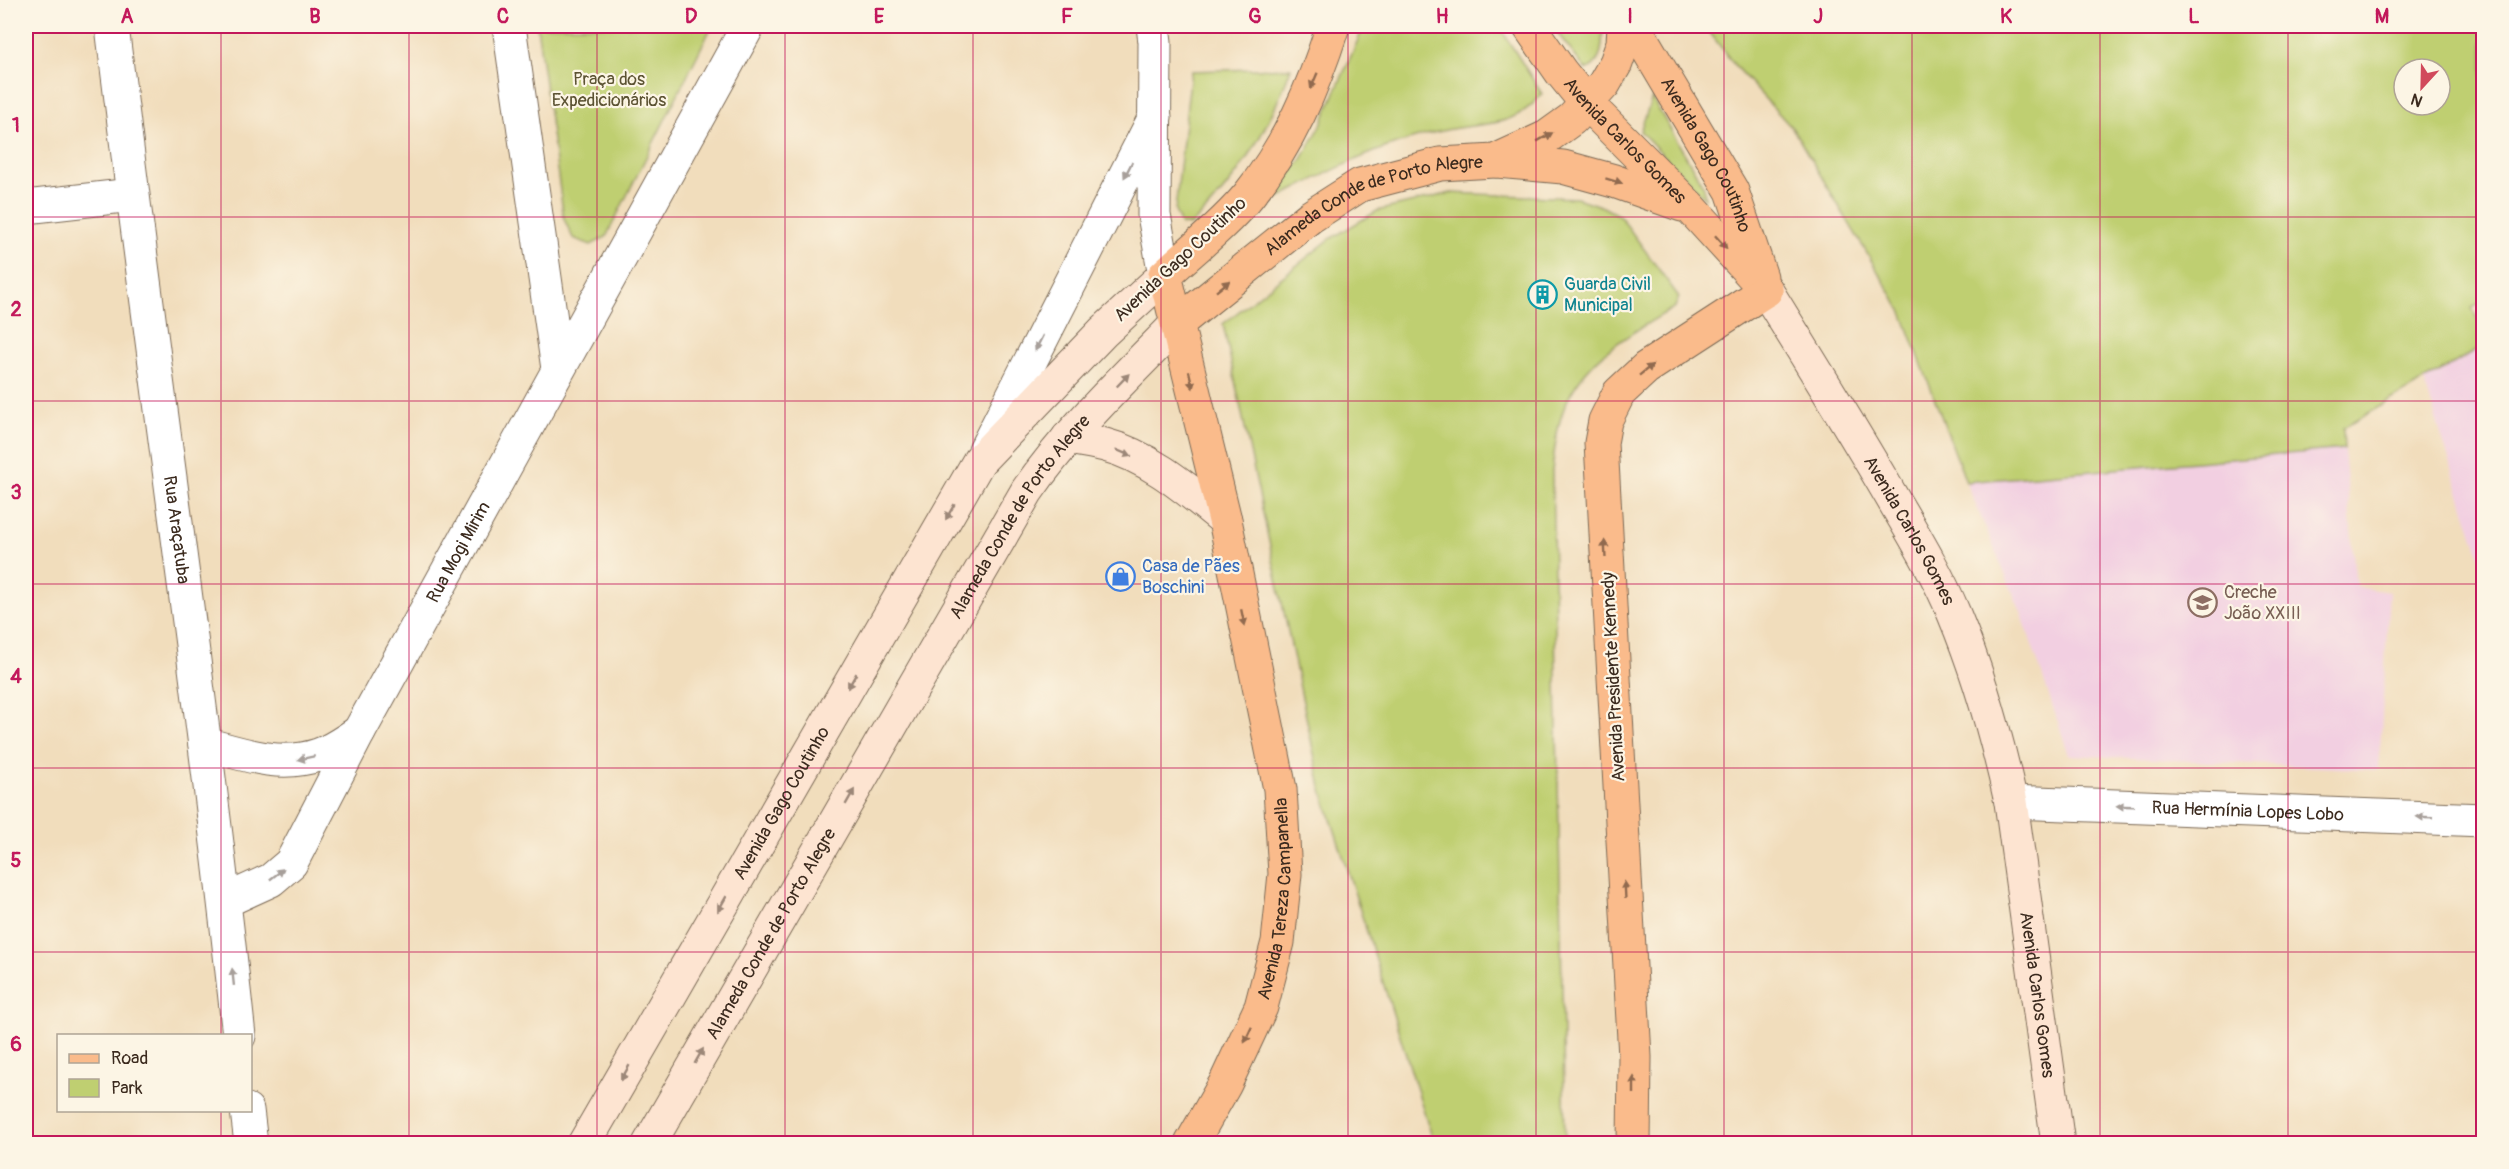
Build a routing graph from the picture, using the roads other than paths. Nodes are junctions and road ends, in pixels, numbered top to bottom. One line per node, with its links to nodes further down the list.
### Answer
1 (112, 26): 12 (street, Rua Araçatuba)
2 (509, 26): 18 (street)
3 (748, 26): 18 (street)
4 (1153, 26): 10 (street)
5 (1333, 26): 15 (main road, Avenida Gago Coutinho, one-way to 15)
6 (1530, 26): 9 (main road, Avenida Carlos Gomes)
7 (1624, 26): 9 (main road, Alameda Conde de Porto Alegre)
8 (1634, 26): 16 (main road, Avenida Gago Coutinho)
9 (1587, 104): 11 (main road, Alameda Conde de Porto Alegre, one-way to 9); 14 (main road, Avenida Carlos Gomes)
10 (1155, 117): 15 (street); 20 (street, Avenida Gago Coutinho, one-way to 20)
11 (1495, 160): 14 (main road, one-way to 14); 17 (main road, Alameda Conde de Porto Alegre, one-way to 11)
12 (132, 195): 13 (street); 23 (street, Rua Araçatuba)
13 (26, 207)
14 (1689, 207): 16 (main road, Avenida Carlos Gomes, one-way to 16)
15 (1165, 275): 17 (main road, Avenida Tereza Campanella); 20 (main road, Avenida Gago Coutinho)
16 (1766, 290): 24 (main road, Avenida Carlos Gomes); 33 (main road, Avenida Presidente Kennedy, one-way to 16)
17 (1178, 323): 19 (main road, Alameda Conde de Porto Alegre, one-way to 17); 21 (main road, Avenida Tereza Campanella, one-way to 21)
18 (558, 369): 22 (street, Rua Mogi Mirim)
19 (1068, 438): 21 (main road, one-way to 21); 31 (main road, Alameda Conde de Porto Alegre, one-way to 19)
20 (979, 461): 30 (main road, Avenida Gago Coutinho, one-way to 30)
21 (1224, 520): 32 (main road, Avenida Tereza Campanella, one-way to 32)
22 (358, 732): 23 (street, Rua Mogi Mirim, one-way to 23); 26 (street, Rua Mogi Mirim, one-way to 22)
23 (205, 744): 26 (street, Rua Araçatuba)
24 (2011, 802): 25 (street, Rua Hermínia Lopes Lobo, one-way to 24); 34 (main road, Avenida Carlos Gomes)
25 (2484, 819)
26 (225, 901): 27 (street, Rua Araçatuba, one-way to 26)
27 (239, 1034)
28 (247, 1112): 29 (street)
29 (251, 1143)
30 (584, 1143)
31 (649, 1143)
32 (1191, 1143)
33 (1634, 1143)
34 (2058, 1143)

